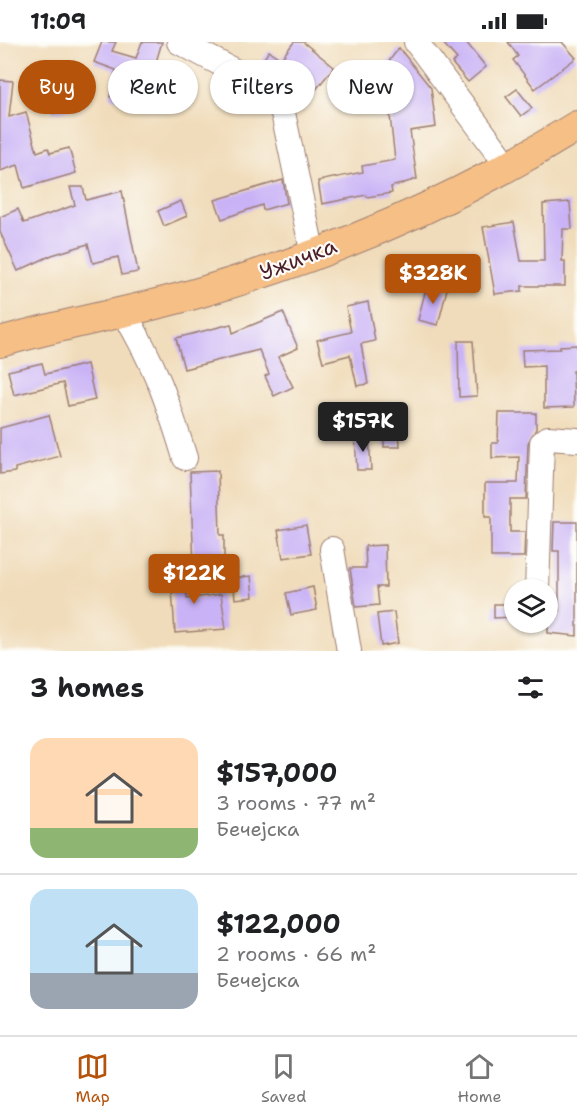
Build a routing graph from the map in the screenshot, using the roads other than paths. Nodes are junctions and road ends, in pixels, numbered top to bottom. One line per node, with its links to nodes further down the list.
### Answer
1 (179, 42): 5 (street)
2 (416, 42): 4 (street)
3 (577, 126): 4 (main road, Ужичка)
4 (508, 166): 5 (main road, Ужичка)
5 (313, 255): 6 (main road, Ужичка)
6 (124, 313): 7 (main road, Ужичка); 9 (street)
7 (1, 338)
8 (577, 440): 11 (street)
9 (185, 458)
10 (332, 549): 12 (street)
11 (537, 579)
12 (349, 651)

